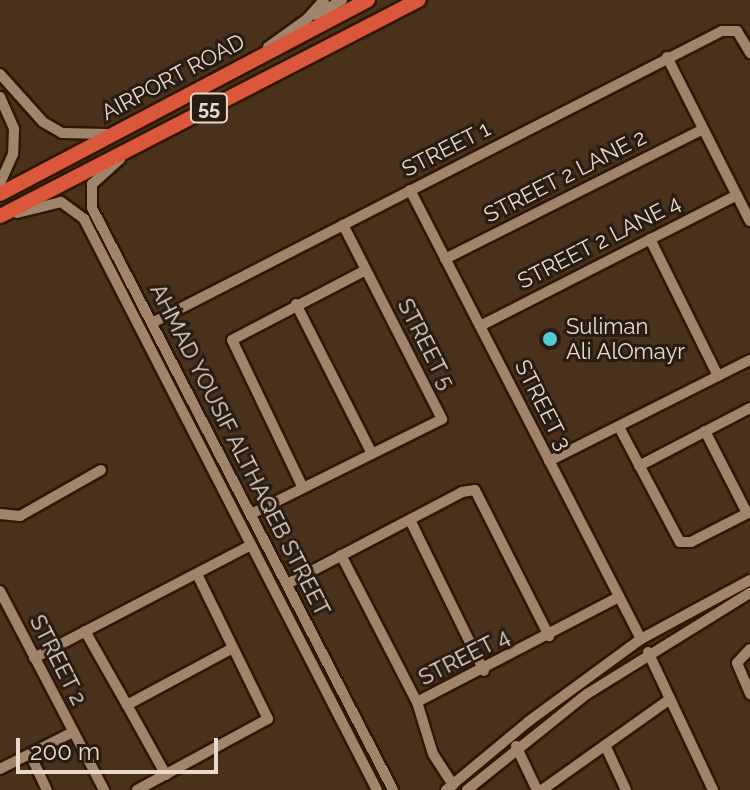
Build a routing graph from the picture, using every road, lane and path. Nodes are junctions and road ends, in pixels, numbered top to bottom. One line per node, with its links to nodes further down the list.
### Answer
1 (324, 0): 5 (street)
2 (342, 0): 5 (street)
3 (368, 0): 8 (highway, AIRPORT ROAD / 55)
4 (419, 0): 13 (highway, AIRPORT ROAD / 55)
5 (307, 19): 8 (street)
6 (750, 53): 7 (street, STREET 1)
7 (667, 57): 11 (street); 15 (street, STREET 1)
8 (240, 66): 12 (highway, AIRPORT ROAD / 55)
9 (0, 74): 12 (street)
10 (0, 97): 14 (street)
11 (703, 129): 17 (street); 24 (street, STREET 2 LANE 2)
12 (113, 133): 16 (highway, AIRPORT ROAD / 55)
13 (142, 142): 18 (highway, AIRPORT ROAD / 55); 23 (street, AHMAD YOUSIF ALTHAQEB STREET)
14 (0, 183)
15 (410, 190): 21 (street, STREET 1); 24 (street, STREET 3)
16 (0, 194)
17 (737, 195): 20 (street); 22 (street, STREET 2 LANE 4)
18 (0, 217): 19 (street)
19 (84, 219): 23 (street); 38 (street, AHMAD YOUSIF ALTHAQEB STREET)
20 (750, 221)
21 (343, 225): 25 (street, STREET 5); 27 (street, STREET 1)
22 (650, 239): 28 (street, STREET 2 LANE 4); 30 (street)
23 (114, 251): 27 (street, AHMAD YOUSIF ALTHAQEB STREET)
24 (445, 259): 28 (street, STREET 3)
25 (366, 270): 26 (street); 34 (street, STREET 5)
26 (296, 304): 34 (street); 39 (street)
27 (152, 323): 40 (street, AHMAD YOUSIF ALTHAQEB STREET)
28 (480, 326): 35 (street, STREET 3)
29 (750, 360): 30 (street)
30 (718, 376): 32 (street)
31 (750, 408): 33 (street)
32 (619, 427): 35 (street); 36 (street)
33 (705, 431): 36 (street); 41 (street)
34 (372, 454): 39 (street, STREET 5)
35 (549, 461): 52 (street, STREET 3)
36 (639, 466): 41 (street)
37 (101, 470): 42 (street)
38 (214, 474): 40 (street); 45 (street, AHMAD YOUSIF ALTHAQEB STREET)
39 (303, 488): 43 (street, STREET 5)
40 (242, 496): 43 (street, AHMAD YOUSIF ALTHAQEB STREET)
41 (749, 513)
42 (0, 514)
43 (251, 514): 49 (street, AHMAD YOUSIF ALTHAQEB STREET)
44 (410, 520): 46 (street); 55 (street); 61 (street)
45 (251, 545): 47 (street); 74 (street, AHMAD YOUSIF ALTHAQEB STREET)
46 (341, 555): 49 (street); 65 (street, STREET 4)
47 (197, 574): 54 (street); 57 (street)
48 (750, 582): 53 (street); 56 (street)
49 (287, 584): 77 (street, AHMAD YOUSIF ALTHAQEB STREET)
50 (0, 591): 60 (street, STREET 2)
51 (750, 593): 53 (street)
52 (619, 597): 55 (street, STREET 4); 56 (street, STREET 3)
53 (718, 611): 59 (street)
54 (85, 631): 60 (street); 66 (street)
55 (549, 636): 61 (street, STREET 4)
56 (641, 639): 62 (street)
57 (233, 648): 66 (street); 76 (street)
58 (750, 649): 63 (street)
59 (648, 652): 64 (street); 68 (street)
60 (34, 658): 69 (street, STREET 2)
61 (484, 671): 65 (street, STREET 4)
62 (585, 678): 67 (street); 68 (street)
63 (750, 694)
64 (670, 699): 71 (street); 86 (street)
65 (417, 702): 78 (street)
66 (127, 705): 76 (street)
67 (549, 705): 70 (street); 78 (street)
68 (564, 712): 70 (street)
69 (73, 732): 73 (street); 80 (street, STREET 2)
70 (528, 738): 72 (street)
71 (605, 745): 84 (street); 85 (street)
72 (516, 746): 83 (street); 84 (street)
73 (30, 754): 75 (street); 79 (street)
74 (363, 764): 77 (street); 82 (street, AHMAD YOUSIF ALTHAQEB STREET)
75 (0, 769)
76 (166, 775): 81 (street)
77 (392, 787)
78 (449, 787)
79 (47, 790)
80 (104, 790)
81 (137, 790)
82 (377, 790)
83 (467, 790)
84 (539, 790)
85 (626, 790)
86 (713, 790)

